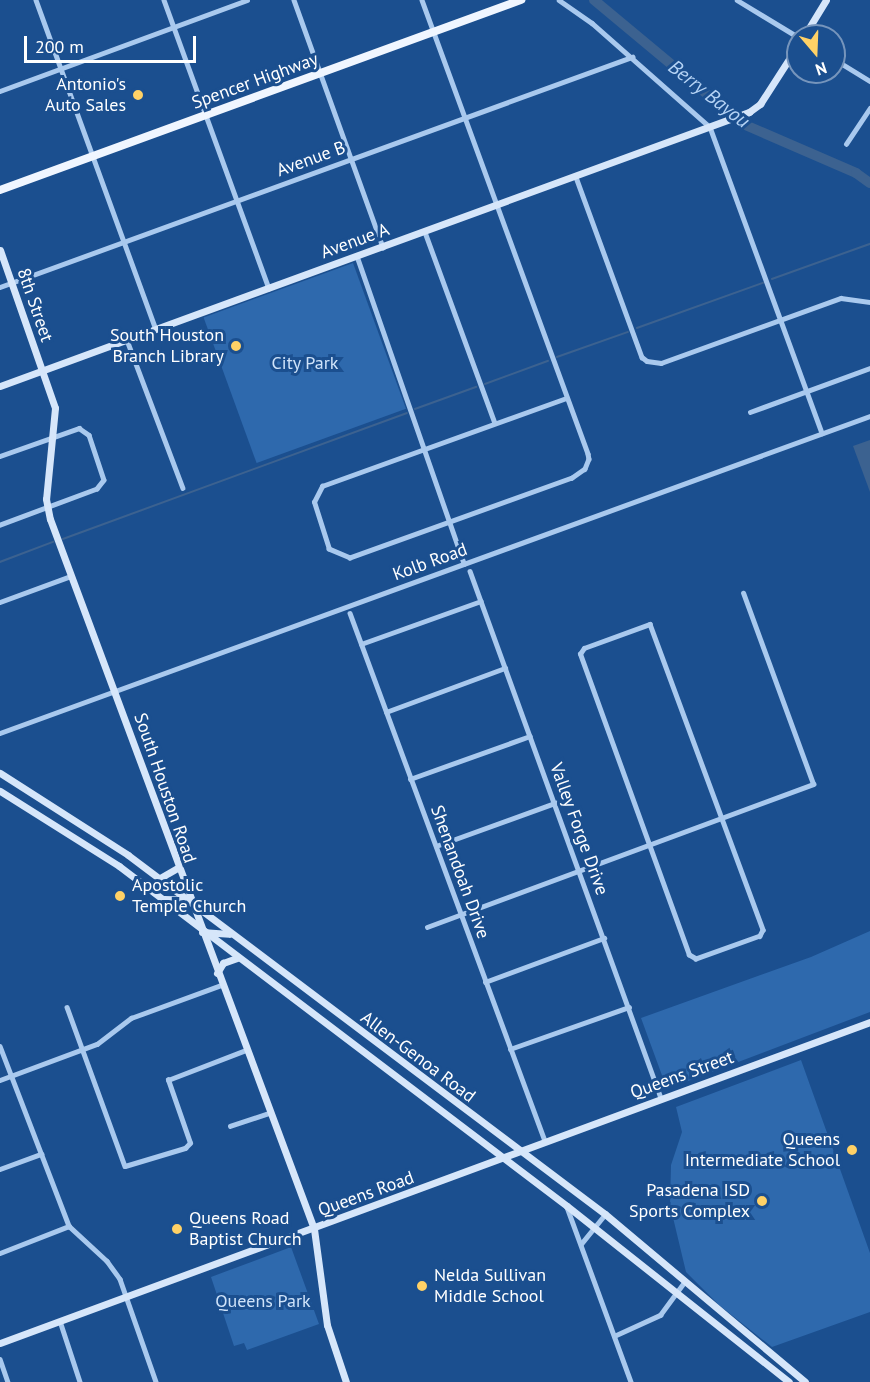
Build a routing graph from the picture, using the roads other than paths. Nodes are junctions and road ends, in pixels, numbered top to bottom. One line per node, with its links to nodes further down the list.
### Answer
1 (36, 0): 17 (street)
2 (164, 0): 11 (street)
3 (247, 0): 11 (street)
4 (294, 0): 18 (street)
5 (422, 0): 13 (street)
6 (521, 0): 13 (main road, Spencer Highway)
7 (559, 0): 14 (street)
8 (737, 0): 12 (street)
9 (826, 0): 10 (street)
10 (811, 24)
11 (174, 27): 17 (street); 22 (street)
12 (786, 30)
13 (433, 32): 18 (main road, Spencer Highway); 23 (street)
14 (632, 57): 23 (street, Avenue B); 24 (street)
15 (786, 64): 24 (street, Avenue A)
16 (846, 66): 19 (street)
17 (61, 68): 20 (street); 26 (street)
18 (320, 73): 22 (main road, Spencer Highway); 27 (street)
19 (870, 81)
20 (0, 91)
21 (870, 108): 25 (street)
22 (206, 115): 26 (main road, Spencer Highway); 30 (street)
23 (464, 118): 27 (street, Avenue B); 31 (street)
24 (710, 127): 28 (street, Avenue A); 41 (street)
25 (846, 144)
26 (93, 156): 29 (main road, Spencer Highway); 33 (street)
27 (351, 159): 30 (street, Avenue B); 34 (street)
28 (576, 177): 31 (street, Avenue A); 41 (street)
29 (0, 190)
30 (237, 201): 33 (street, Avenue B); 39 (street)
31 (496, 206): 32 (street, Avenue A); 48 (street)
32 (425, 232): 34 (street, Avenue A); 51 (street)
33 (124, 242): 37 (street, Avenue B); 42 (street)
34 (383, 247): 36 (street, Avenue A)
35 (0, 250): 37 (street, 8th Street)
36 (357, 256): 39 (street, Avenue A); 54 (street)
37 (12, 282): 38 (street, Avenue B); 45 (street, 8th Street)
38 (0, 287)
39 (269, 288): 42 (street, Avenue A)
40 (870, 302): 41 (street)
41 (781, 318): 47 (street)
42 (156, 329): 43 (street, Avenue A)
43 (127, 340): 45 (street, Avenue A); 56 (street)
44 (870, 368): 47 (street)
45 (42, 371): 46 (street, Avenue A); 53 (street, South Houston Road)
46 (0, 386)
47 (808, 392): 49 (street); 52 (street)
48 (567, 398): 51 (street); 58 (street)
49 (750, 412)
50 (870, 416): 52 (street, Kolb Road)
51 (495, 423): 54 (street)
52 (822, 433): 60 (street, Kolb Road)
53 (54, 436): 55 (street); 57 (street, South Houston Road); 57 (street)
54 (424, 448): 58 (street); 58 (street)
55 (0, 456)
56 (183, 489)
57 (47, 508): 59 (street); 62 (street, South Houston Road)
58 (450, 521): 60 (street)
59 (0, 525)
60 (465, 564): 69 (street, Kolb Road)
61 (470, 571): 64 (street, Valley Forge Drive)
62 (71, 576): 65 (street); 69 (street, South Houston Road)
63 (743, 593): 79 (street)
64 (481, 601): 67 (street); 68 (street, Valley Forge Drive)
65 (0, 602)
66 (350, 613): 67 (street, Shenandoah Drive)
67 (361, 644): 70 (street, Shenandoah Drive)
68 (505, 668): 70 (street); 72 (street, Valley Forge Drive)
69 (115, 692): 71 (street, Kolb Road); 84 (street, South Houston Road)
70 (386, 712): 74 (street, Shenandoah Drive)
71 (0, 734)
72 (530, 736): 74 (street); 77 (street, Valley Forge Drive)
73 (0, 773): 76 (street, Allen-Genoa Road)
74 (410, 779): 81 (street, Shenandoah Drive)
75 (0, 791): 78 (street, Allen-Genoa Road)
76 (46, 803): 78 (street); 82 (street, Allen-Genoa Road)
77 (555, 803): 81 (street); 85 (street, Valley Forge Drive)
78 (39, 816): 83 (street, Allen-Genoa Road)
79 (724, 818): 80 (street); 80 (street); 80 (street)
80 (649, 845): 85 (street)
81 (436, 846): 89 (street, Shenandoah Drive)
82 (128, 855): 83 (street); 86 (street, Allen-Genoa Road)
83 (119, 866): 87 (street, Allen-Genoa Road)
84 (177, 868): 86 (street); 88 (street, South Houston Road)
85 (581, 870): 89 (street); 92 (street, Valley Forge Drive)
86 (160, 878): 88 (street, Allen-Genoa Road)
87 (156, 896): 88 (street); 91 (street, Allen-Genoa Road)
88 (189, 900): 91 (street, South Houston Road); 93 (street, Allen-Genoa Road)
89 (461, 915): 90 (street); 97 (street, Shenandoah Drive)
90 (427, 927)
91 (202, 932): 93 (street); 94 (street, Allen-Genoa Road); 95 (street, South Houston Road)
92 (604, 938): 97 (street); 101 (street, Valley Forge Drive)
93 (239, 939): 96 (street, Allen-Genoa Road)
94 (237, 958): 95 (street); 99 (street, Allen-Genoa Road)
95 (217, 973): 98 (street, South Houston Road)
96 (289, 977): 99 (street); 107 (street, Allen-Genoa Road)
97 (485, 982): 104 (street, Shenandoah Drive)
98 (221, 985): 105 (street); 106 (street, South Houston Road)
99 (279, 988): 110 (street, Allen-Genoa Road)
100 (67, 1007): 105 (street)
101 (629, 1007): 104 (street); 111 (street, Valley Forge Drive)
102 (870, 1022): 111 (street, Queens Street)
103 (0, 1046): 108 (street)
104 (510, 1049): 114 (street, Shenandoah Drive)
105 (82, 1050): 106 (street); 108 (street)
106 (246, 1050): 112 (street, South Houston Road)
107 (411, 1070): 110 (street); 115 (street, Allen-Genoa Road)
108 (12, 1076): 109 (street); 116 (street)
109 (0, 1080)
110 (402, 1083): 117 (street, Allen-Genoa Road)
111 (661, 1098): 114 (street, Queens Street)
112 (269, 1113): 113 (street); 123 (street, South Houston Road)
113 (230, 1126)
114 (545, 1141): 115 (street, Queens Street)
115 (519, 1150): 117 (street, Queens Street); 120 (street, Allen-Genoa Road)
116 (41, 1154): 118 (street); 121 (street)
117 (505, 1158): 119 (street, Allen-Genoa Road); 123 (street, Queens Road)
118 (0, 1169)
119 (567, 1206): 122 (street, Allen-Genoa Road); 124 (street)
120 (605, 1214): 122 (street); 126 (street, Allen-Genoa Road)
121 (69, 1226): 125 (street); 128 (street)
122 (594, 1227): 124 (street); 127 (street, Allen-Genoa Road)
123 (314, 1229): 128 (street, Queens Road); 137 (street, South Houston Road)
124 (581, 1244): 130 (street)
125 (0, 1253)
126 (685, 1281): 127 (street); 133 (street, Allen-Genoa Road)
127 (678, 1293): 130 (street); 139 (street, Allen-Genoa Road)
128 (128, 1297): 129 (street, Queens Road); 136 (street)
129 (60, 1321): 131 (street, Queens Road); 135 (street)
130 (614, 1336): 138 (street)
131 (0, 1343)
132 (0, 1359): 134 (street)
133 (800, 1381)
134 (8, 1382)
135 (81, 1382)
136 (156, 1382)
137 (345, 1382)
138 (631, 1382)
139 (789, 1382)

